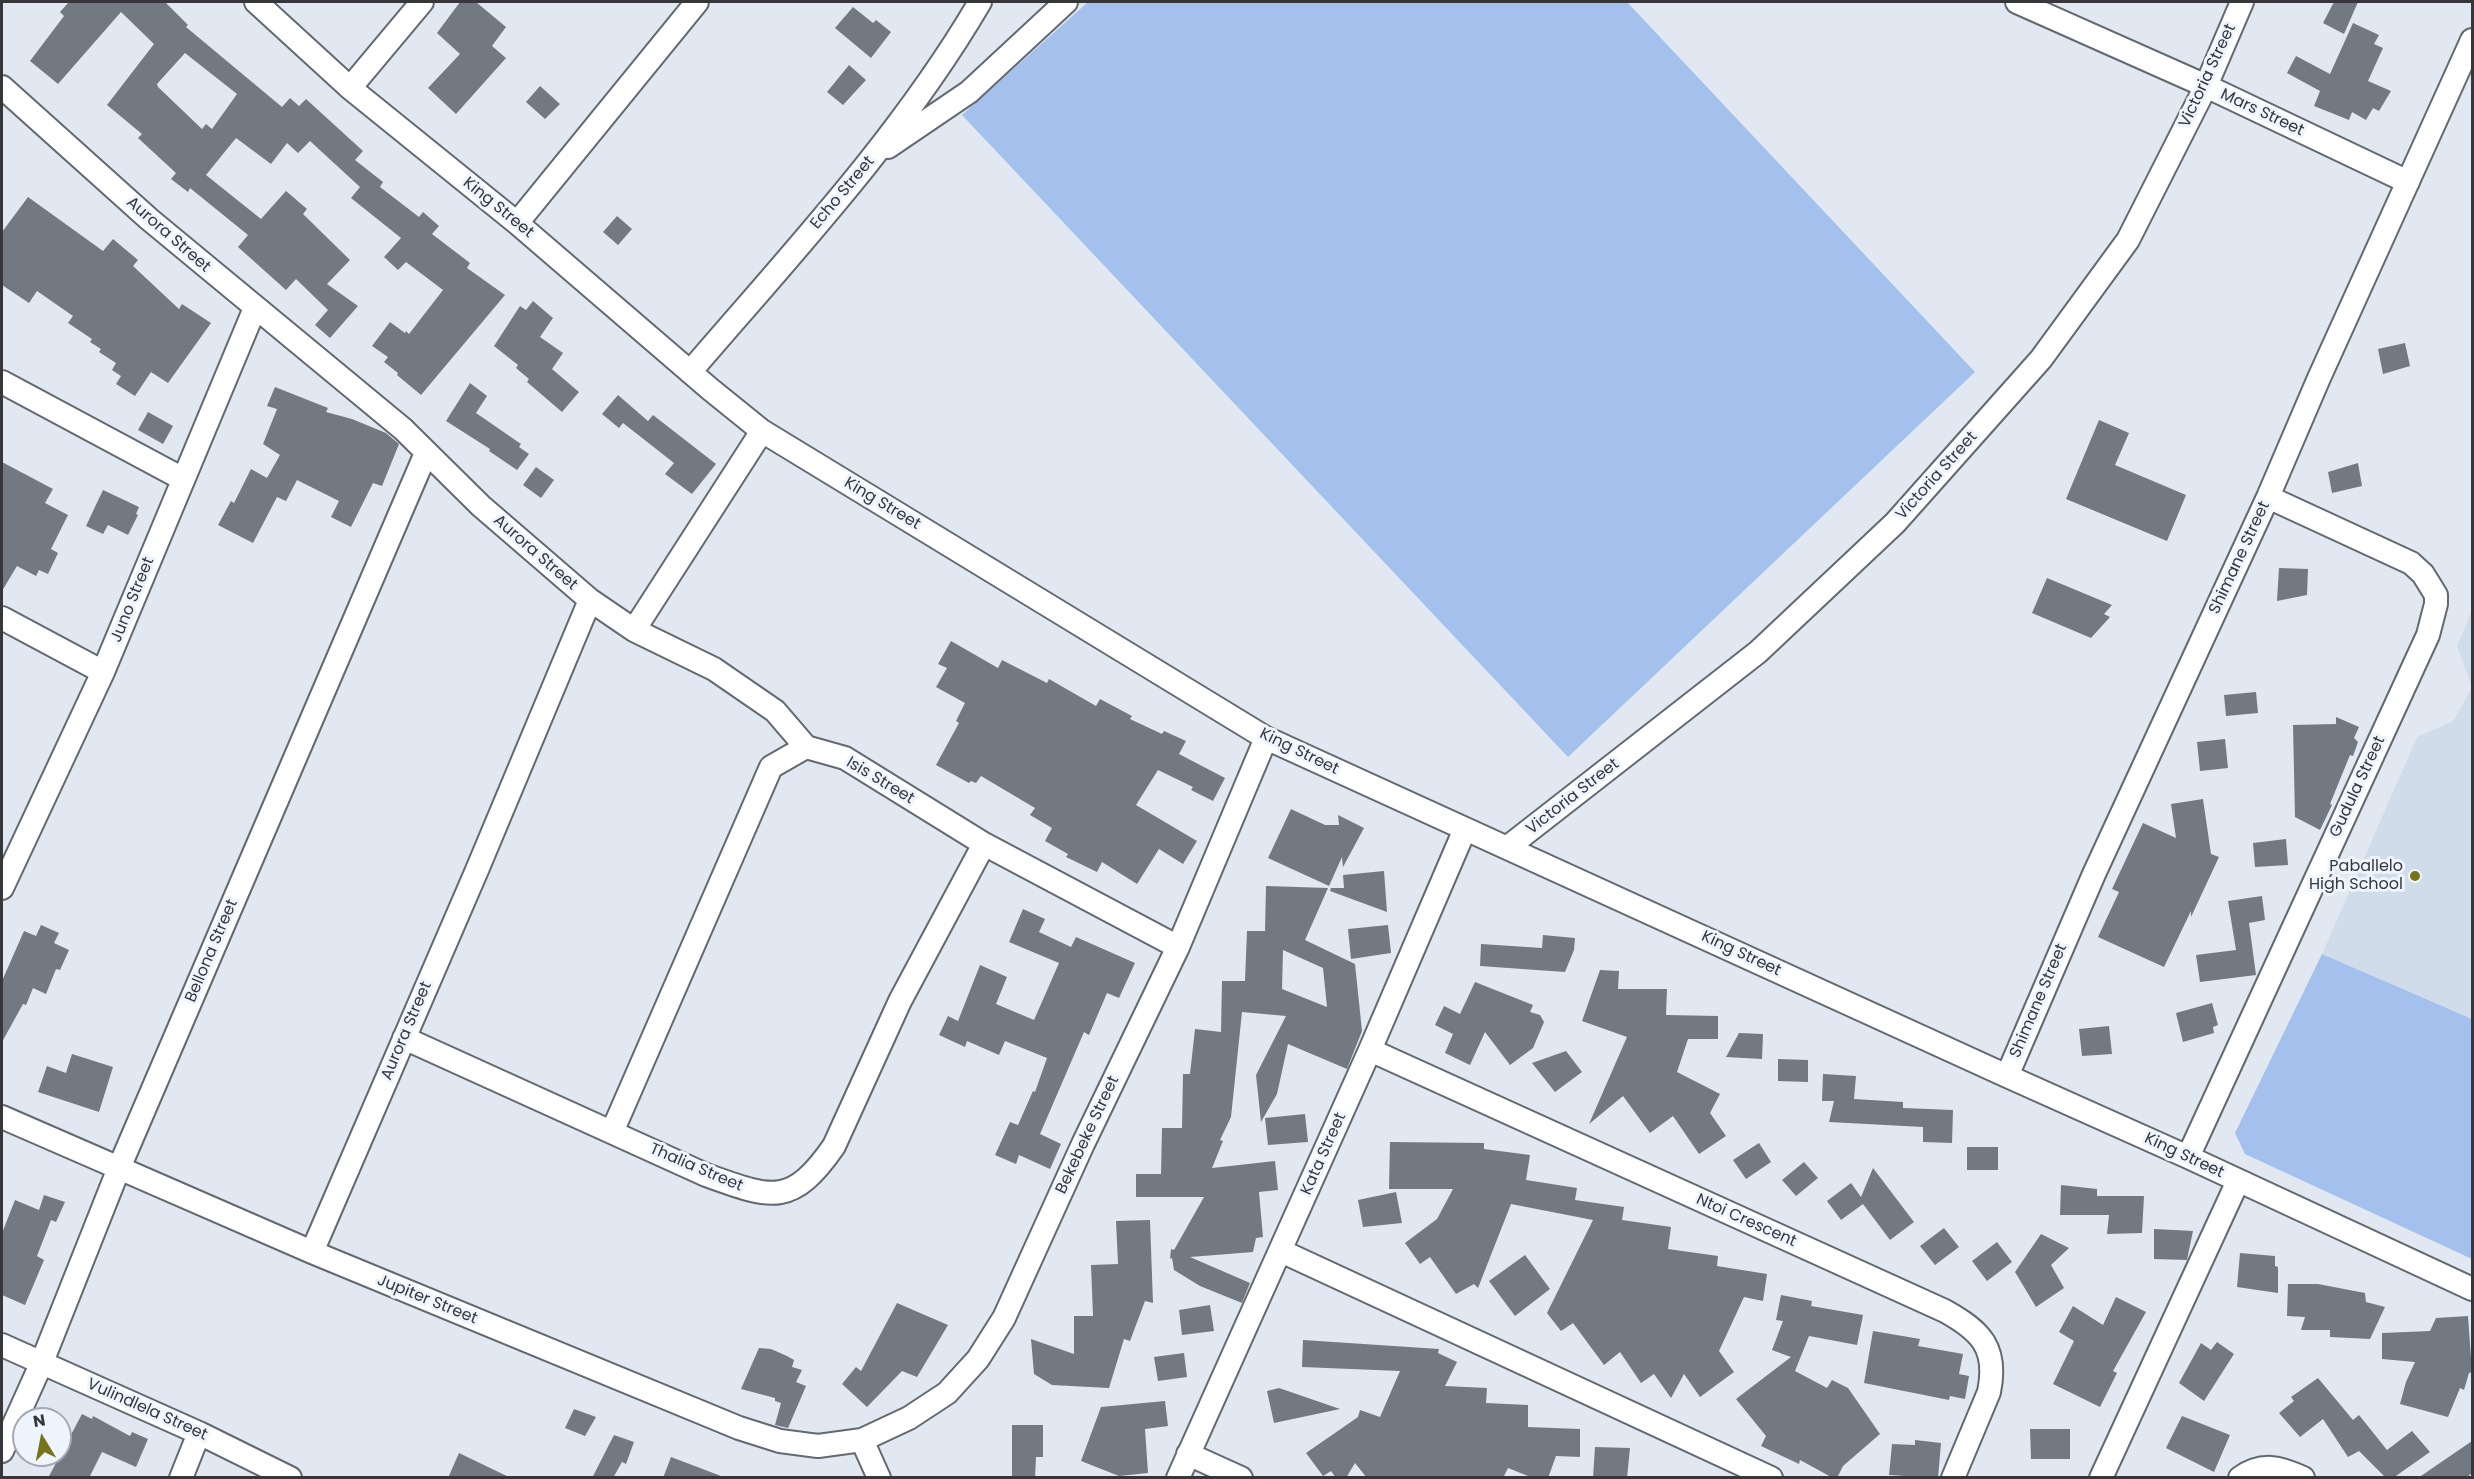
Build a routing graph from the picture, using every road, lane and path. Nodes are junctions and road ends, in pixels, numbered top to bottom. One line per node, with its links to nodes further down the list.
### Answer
1 (256, 2): 11 (street, King Street)
2 (422, 2): 11 (street)
3 (697, 2): 14 (street)
4 (980, 2): 12 (street, Echo Street)
5 (1066, 2): 12 (street)
6 (2017, 2): 9 (street, Mars Street)
7 (2242, 2): 9 (street, Victoria Street)
8 (2472, 40): 13 (street, Shimane Street)
9 (2206, 86): 13 (street, Mars Street); 30 (street, Victoria Street)
10 (2, 87): 15 (street, Aurora Street)
11 (350, 88): 14 (street, King Street)
12 (874, 156): 16 (street, Echo Street)
13 (2408, 182): 21 (street, Shimane Street)
14 (517, 223): 16 (street, King Street)
15 (255, 308): 19 (street, Aurora Street); 20 (street, Juno Street)
16 (690, 372): 18 (street, King Street)
17 (2, 381): 20 (street)
18 (762, 431): 24 (street); 26 (street, King Street)
19 (426, 453): 22 (street, Aurora Street); 39 (street, Bellona Street)
20 (183, 479): 25 (street, Juno Street)
21 (2268, 497): 35 (street, Shimane Street); 38 (street, Gudula Street)
22 (590, 600): 24 (street); 33 (street, Aurora Street)
23 (2, 618): 25 (street)
24 (634, 630): 27 (street)
25 (103, 672): 31 (street, Juno Street)
26 (1266, 738): 28 (street, King Street); 32 (street, Bekebeke Street)
27 (806, 747): 29 (street, Isis Street); 37 (street)
28 (1465, 829): 30 (street, King Street); 34 (street, Kata Street)
29 (984, 844): 32 (street, Isis Street); 37 (street, Thalia Street)
30 (1508, 847): 35 (street, King Street)
31 (4, 877)
32 (1178, 947): 47 (street, Bekebeke Street)
33 (404, 1038): 37 (street, Thalia Street); 42 (street, Aurora Street)
34 (1370, 1050): 41 (street, Kata Street); 56 (street, Ntoi Crescent)
35 (2007, 1076): 38 (street, King Street)
36 (2, 1118): 39 (street, Jupiter Street)
37 (612, 1132)
38 (2188, 1156): 40 (street, King Street)
39 (119, 1168): 42 (street, Jupiter Street); 45 (street, Bellona Street)
40 (2238, 1181): 43 (street, King Street); 57 (street)
41 (1281, 1251): 49 (street, Kata Street); 55 (street)
42 (312, 1252): 47 (street, Jupiter Street)
43 (2472, 1289)
44 (2, 1345): 45 (street, Vulindlela Street)
45 (42, 1362): 46 (street, Vulindlela Street); 48 (street, Bellona Street)
46 (199, 1433): 50 (street); 51 (street, Vulindlela Street)
47 (862, 1440): 52 (street)
48 (2, 1451)
49 (1188, 1454): 53 (street, Kata Street); 54 (street)
50 (181, 1478)
51 (290, 1478)
52 (879, 1478)
53 (1178, 1478)
54 (1241, 1478)
55 (1771, 1478)
56 (1953, 1478)
57 (2101, 1478)
58 (2240, 1478): 59 (street)
59 (2303, 1478)

